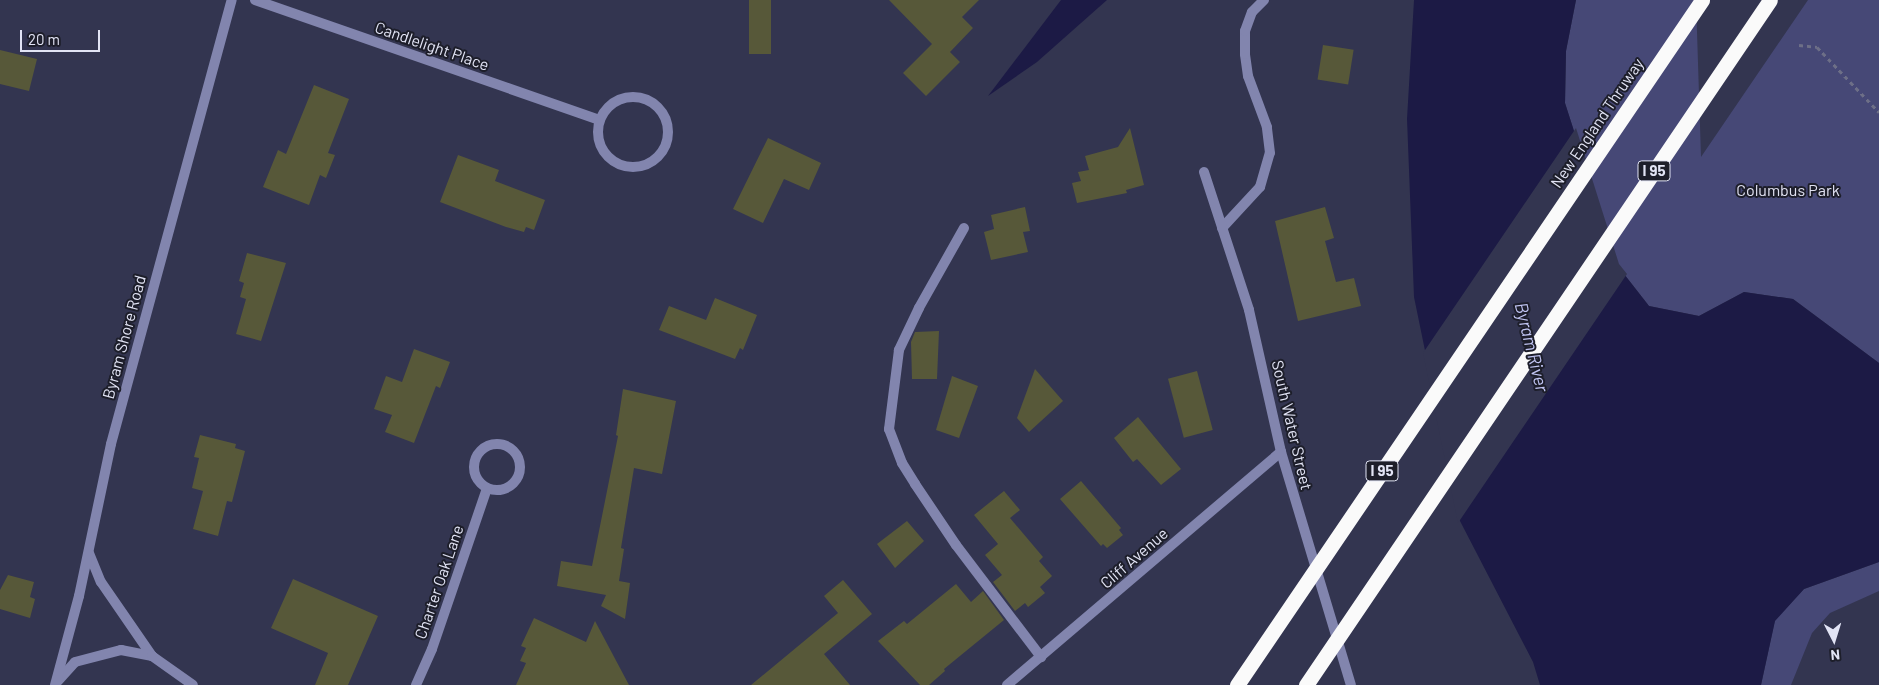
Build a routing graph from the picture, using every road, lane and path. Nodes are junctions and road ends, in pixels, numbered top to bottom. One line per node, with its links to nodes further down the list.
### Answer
1 (232, 0): 14 (street, Byram Shore Road)
2 (255, 0): 8 (street, Candlelight Place)
3 (1264, 0): 11 (street)
4 (1702, 0): 17 (highway, New England Thruway / I 95)
5 (1770, 0): 22 (highway, I 95)
6 (1799, 45): 7 (path)
7 (1879, 112)
8 (599, 120): 8 (street)
9 (1204, 172): 11 (street, South Water Street)
10 (964, 228): 16 (street)
11 (1222, 228): 12 (street, South Water Street)
12 (1281, 452): 16 (street, Cliff Avenue); 23 (street, South Water Street)
13 (487, 488): 13 (street); 20 (street, Charter Oak Lane)
14 (89, 553): 15 (street); 18 (street, Byram Shore Road)
15 (152, 656): 18 (street); 19 (street)
16 (1041, 657): 21 (street, Cliff Avenue)
17 (1240, 681)
18 (55, 684)
19 (193, 685)
20 (416, 685)
21 (1007, 685)
22 (1306, 685)
23 (1351, 685)

